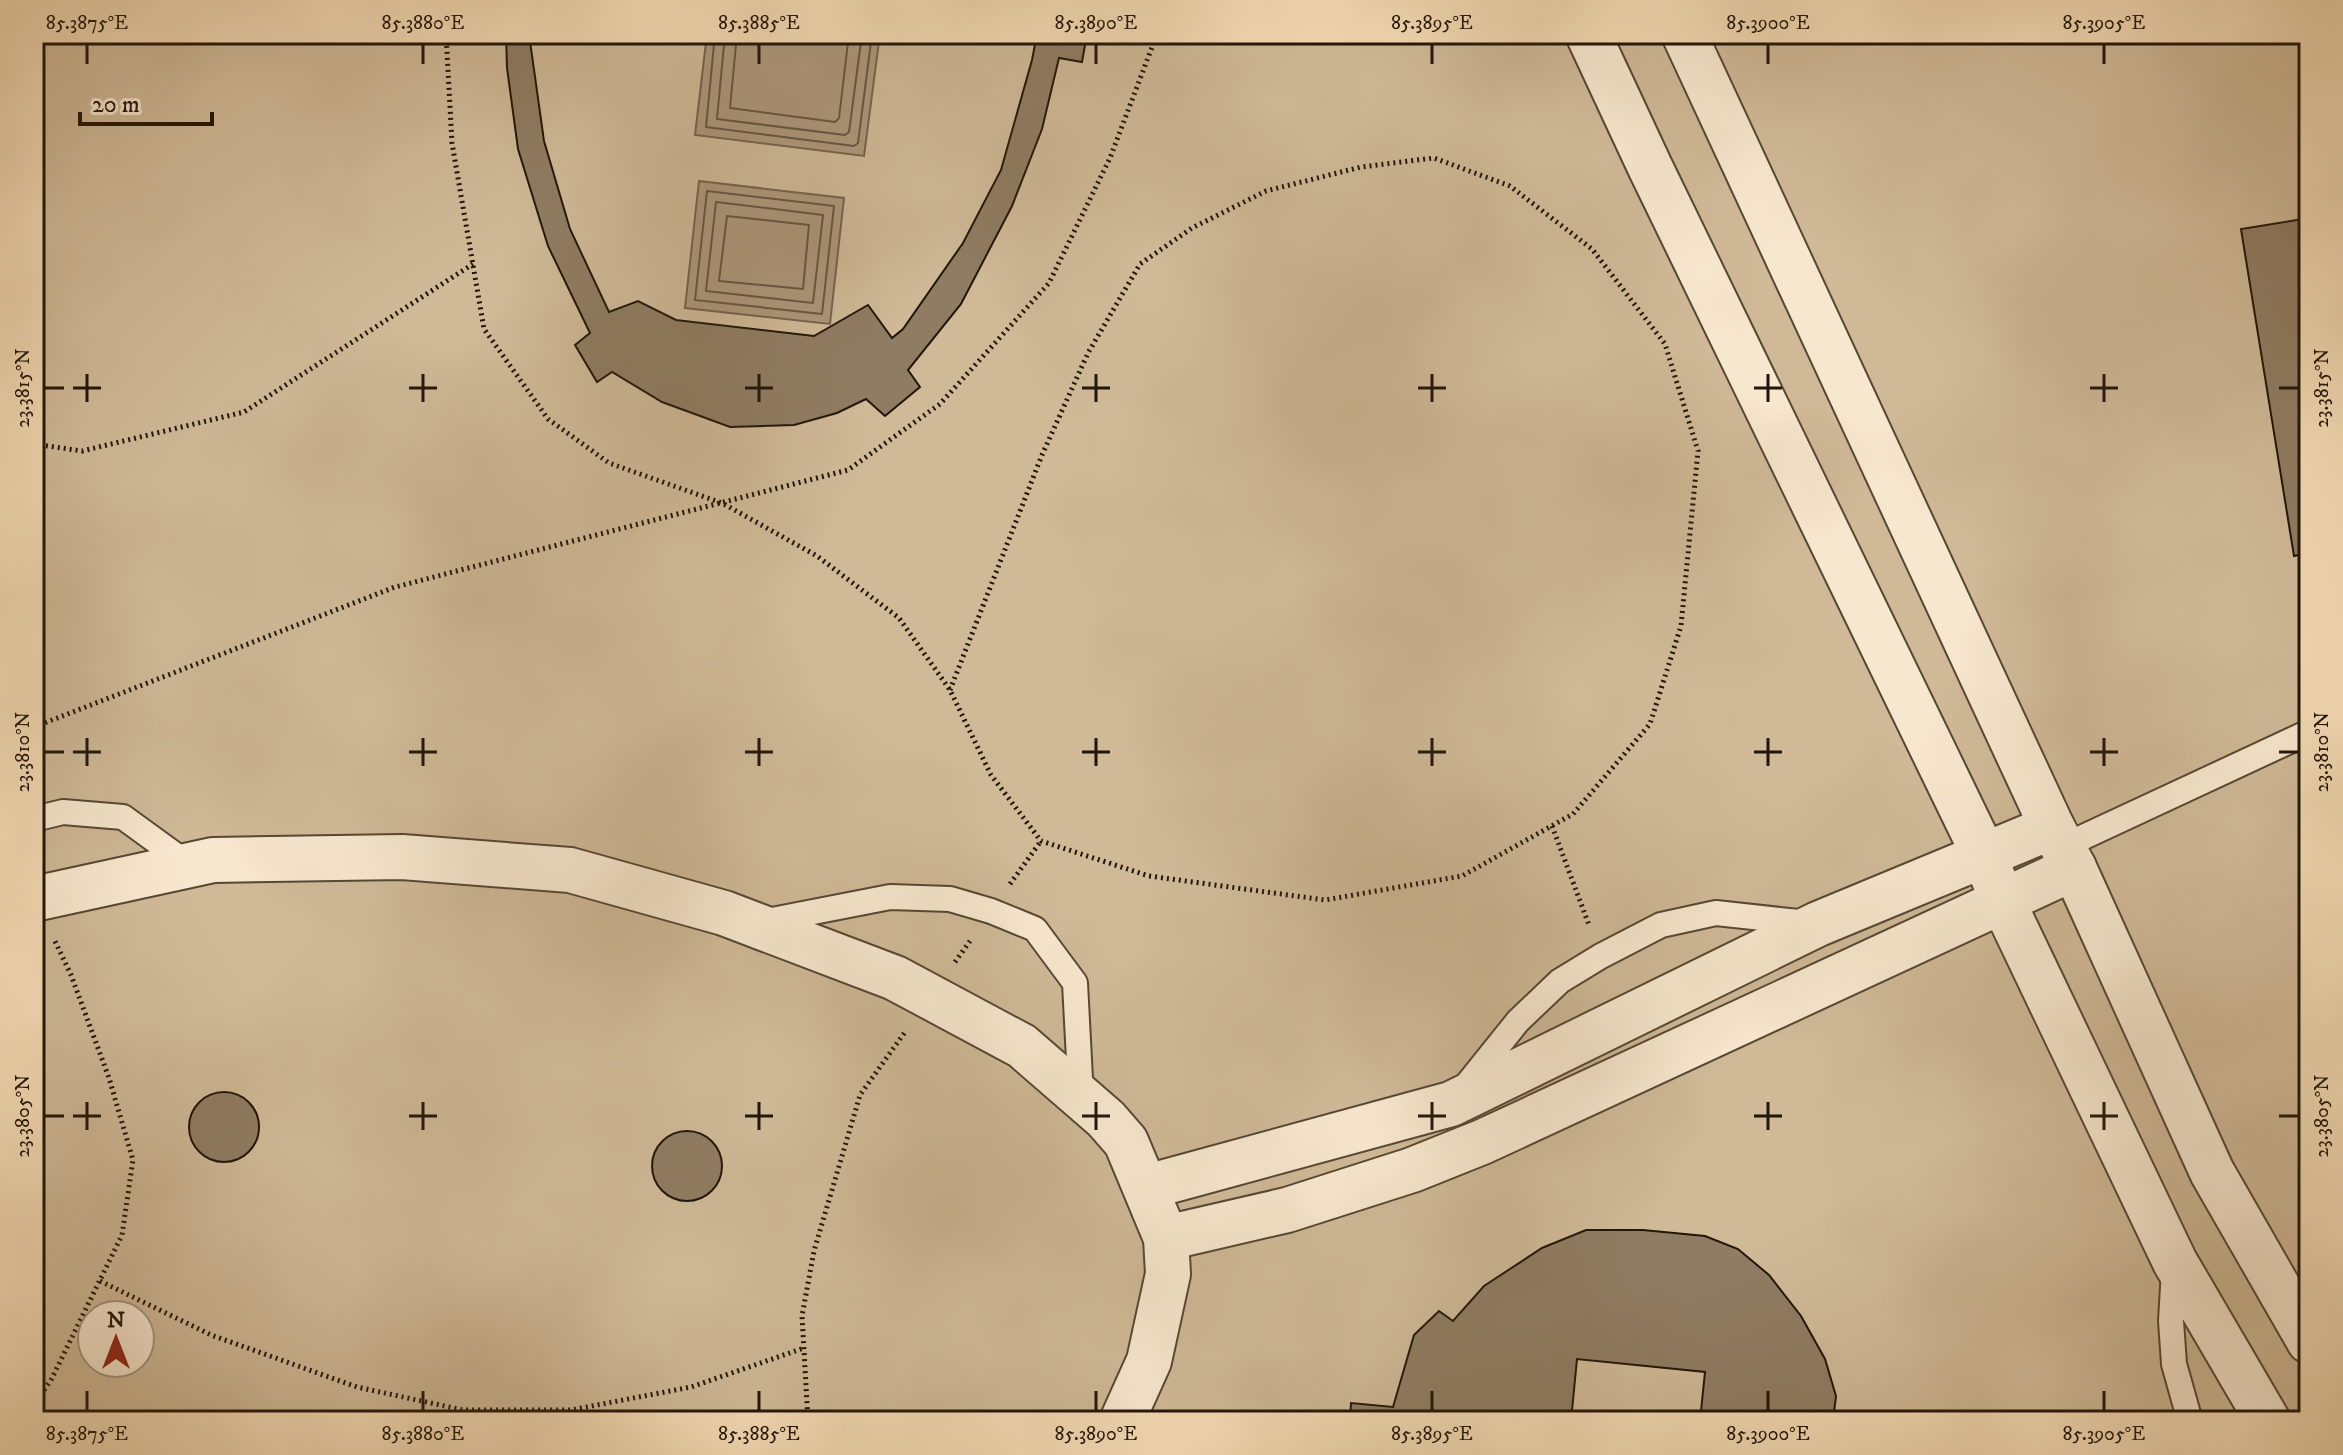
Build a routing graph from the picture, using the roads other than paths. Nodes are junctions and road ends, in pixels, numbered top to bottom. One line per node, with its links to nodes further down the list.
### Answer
1 (1588, 34): 6 (street)
2 (1684, 34): 5 (street)
3 (2309, 732): 5 (lane)
4 (34, 819): 7 (lane)
5 (2063, 847): 6 (street); 9 (street); 17 (street)
6 (1984, 855): 9 (street); 11 (street)
7 (189, 865): 8 (street); 10 (street)
8 (34, 899)
9 (2003, 902): 15 (street); 16 (street)
10 (752, 924): 12 (street); 12 (lane)
11 (1818, 924): 13 (street); 13 (lane)
12 (1081, 1098): 14 (street)
13 (1451, 1104): 14 (street)
14 (1147, 1187): 15 (street)
15 (1166, 1238): 18 (street)
16 (2175, 1262): 19 (lane); 20 (street)
17 (2309, 1341)
18 (1122, 1421)
19 (2190, 1421)
20 (2268, 1421)

